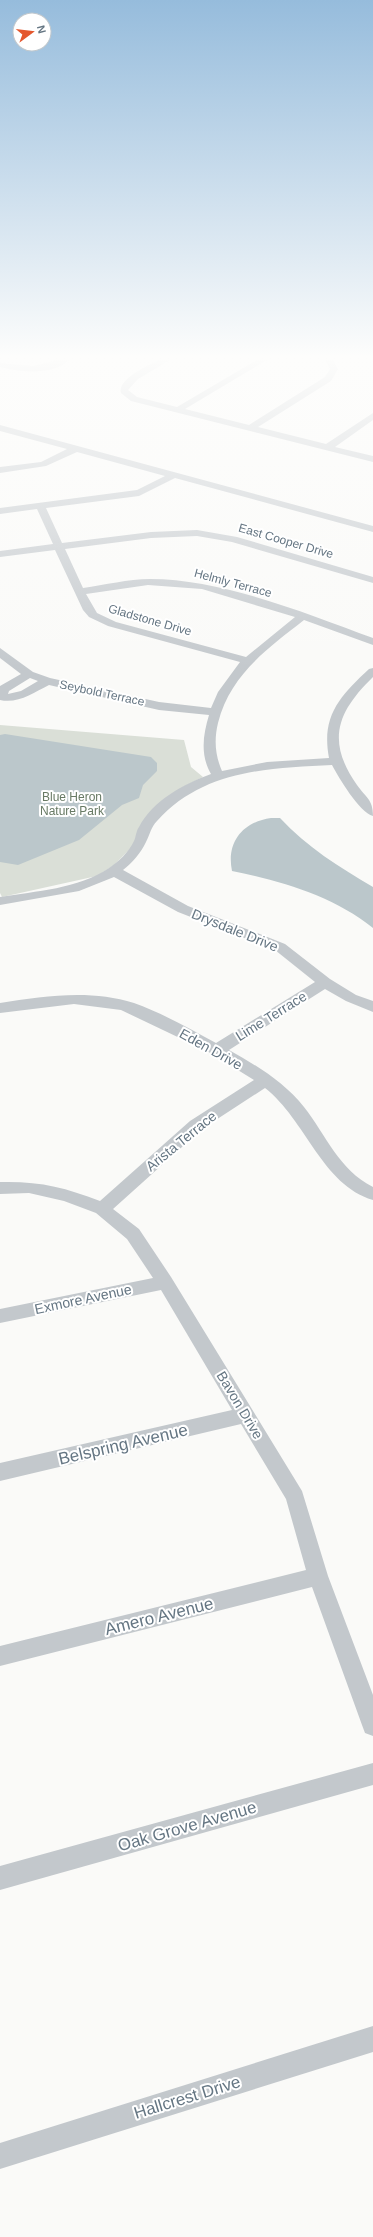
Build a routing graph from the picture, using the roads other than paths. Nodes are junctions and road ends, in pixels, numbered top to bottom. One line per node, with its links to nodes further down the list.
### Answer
1 (39, 464): 3 (street)
2 (134, 464): 4 (street)
3 (0, 470)
4 (174, 475): 5 (street); 7 (street)
5 (40, 506): 6 (street); 8 (street, Gladstone Drive)
6 (0, 511)
7 (373, 529)
8 (59, 547): 9 (street, East Cooper Drive); 10 (street, East Cooper Drive); 11 (street, Gladstone Drive)
9 (0, 554)
10 (373, 580)
11 (80, 592): 12 (street, Helmly Terrace); 15 (street, Gladstone Drive)
12 (303, 616): 13 (street, Helmly Terrace); 15 (street)
13 (373, 642)
14 (0, 651): 17 (street, Seybold Terrace)
15 (248, 661): 19 (street)
16 (373, 671): 20 (street)
17 (29, 674): 18 (street, Seybold Terrace); 18 (street)
18 (47, 681): 19 (street, Seybold Terrace)
19 (214, 712): 21 (street)
20 (335, 761): 21 (street); 22 (street)
21 (219, 776): 23 (street)
22 (373, 812)
23 (114, 871): 24 (street); 25 (street, Drysdale Drive)
24 (0, 901)
25 (325, 982): 26 (street, Drysdale Drive); 28 (street, Lime Terrace)
26 (373, 1007)
27 (0, 1008): 28 (street, Eden Drive)
28 (217, 1050): 29 (street, Eden Drive)
29 (265, 1080): 31 (street, Eden Drive); 32 (street, Arista Terrace)
30 (0, 1188): 32 (street, Bavon Drive)
31 (373, 1194)
32 (102, 1209): 33 (street, Bavon Drive)
33 (165, 1282): 34 (street, Exmore Avenue); 35 (street, Bavon Drive)
34 (0, 1316)
35 (247, 1415): 36 (street, Belspring Avenue); 37 (street, Bavon Drive)
36 (0, 1472)
37 (318, 1576): 38 (street, Amero Avenue); 39 (street, Bavon Drive)
38 (0, 1656)
39 (373, 1725)
40 (373, 1774): 41 (street, Oak Grove Avenue)
41 (0, 1878)
42 (373, 2038): 43 (street, Hallcrest Drive)
43 (0, 2156)

